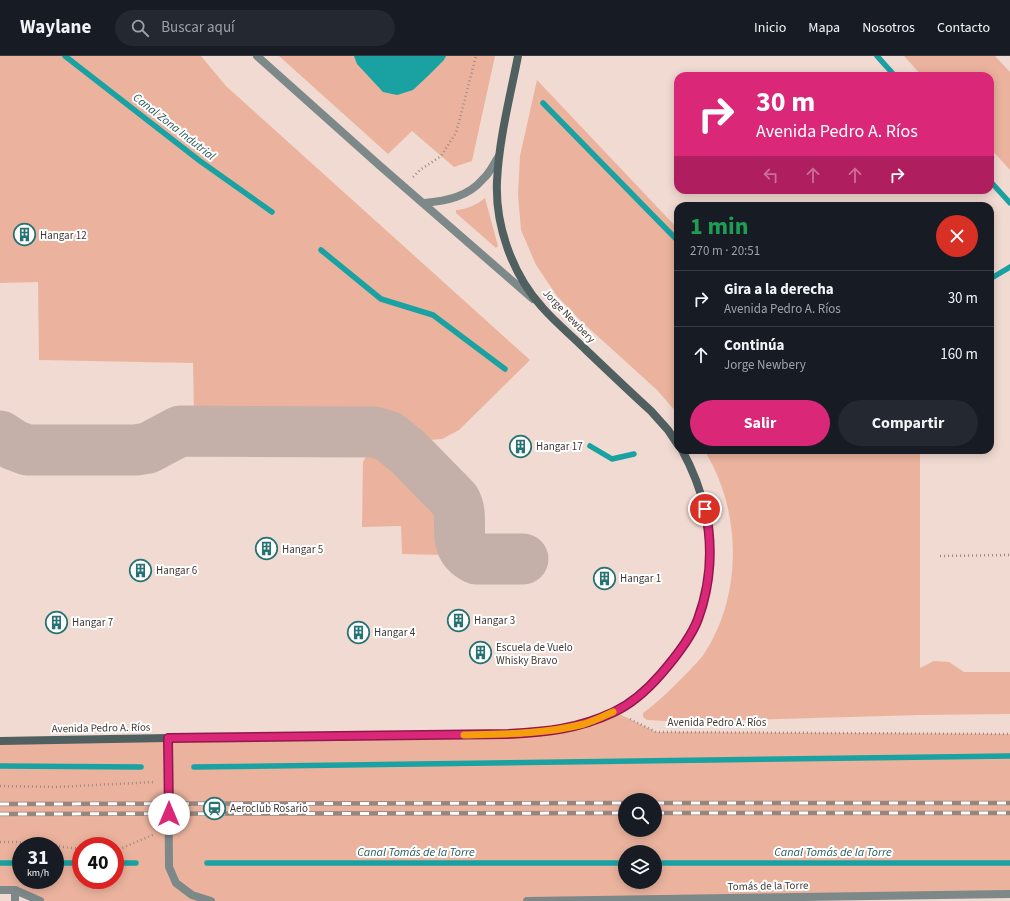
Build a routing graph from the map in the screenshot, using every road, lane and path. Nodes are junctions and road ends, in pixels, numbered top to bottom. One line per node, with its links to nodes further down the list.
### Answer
1 (257, 56): 5 (street)
2 (476, 56): 5 (path)
3 (518, 56): 4 (main road, Jorge Newbery)
4 (499, 156): 6 (street); 7 (main road, Jorge Newbery)
5 (404, 186): 6 (street)
6 (424, 203): 7 (street)
7 (541, 306): 8 (main road, Jorge Newbery)
8 (674, 438)
9 (684, 454): 12 (main road)
10 (1010, 555): 11 (path)
11 (940, 556)
12 (615, 712): 13 (path, Avenida Pedro A. Ríos); 14 (main road, Avenida Pedro A. Ríos)
13 (1010, 734)
14 (168, 738): 15 (main road, Avenida Pedro A. Ríos); 16 (street)
15 (0, 741)
16 (168, 781): 17 (path); 18 (street)
17 (0, 786)
18 (169, 828): 21 (path); 29 (street)
19 (0, 842): 20 (path)
20 (12, 842)
21 (124, 847)
22 (0, 890): 23 (street)
23 (15, 890): 27 (street); 28 (street)
24 (1010, 894): 25 (street, Tomás de la Torre)
25 (946, 898): 26 (street, Tomás de la Torre)
26 (799, 899): 30 (street, Tomás de la Torre)
27 (15, 901)
28 (40, 901)
29 (211, 901)
30 (527, 901)

